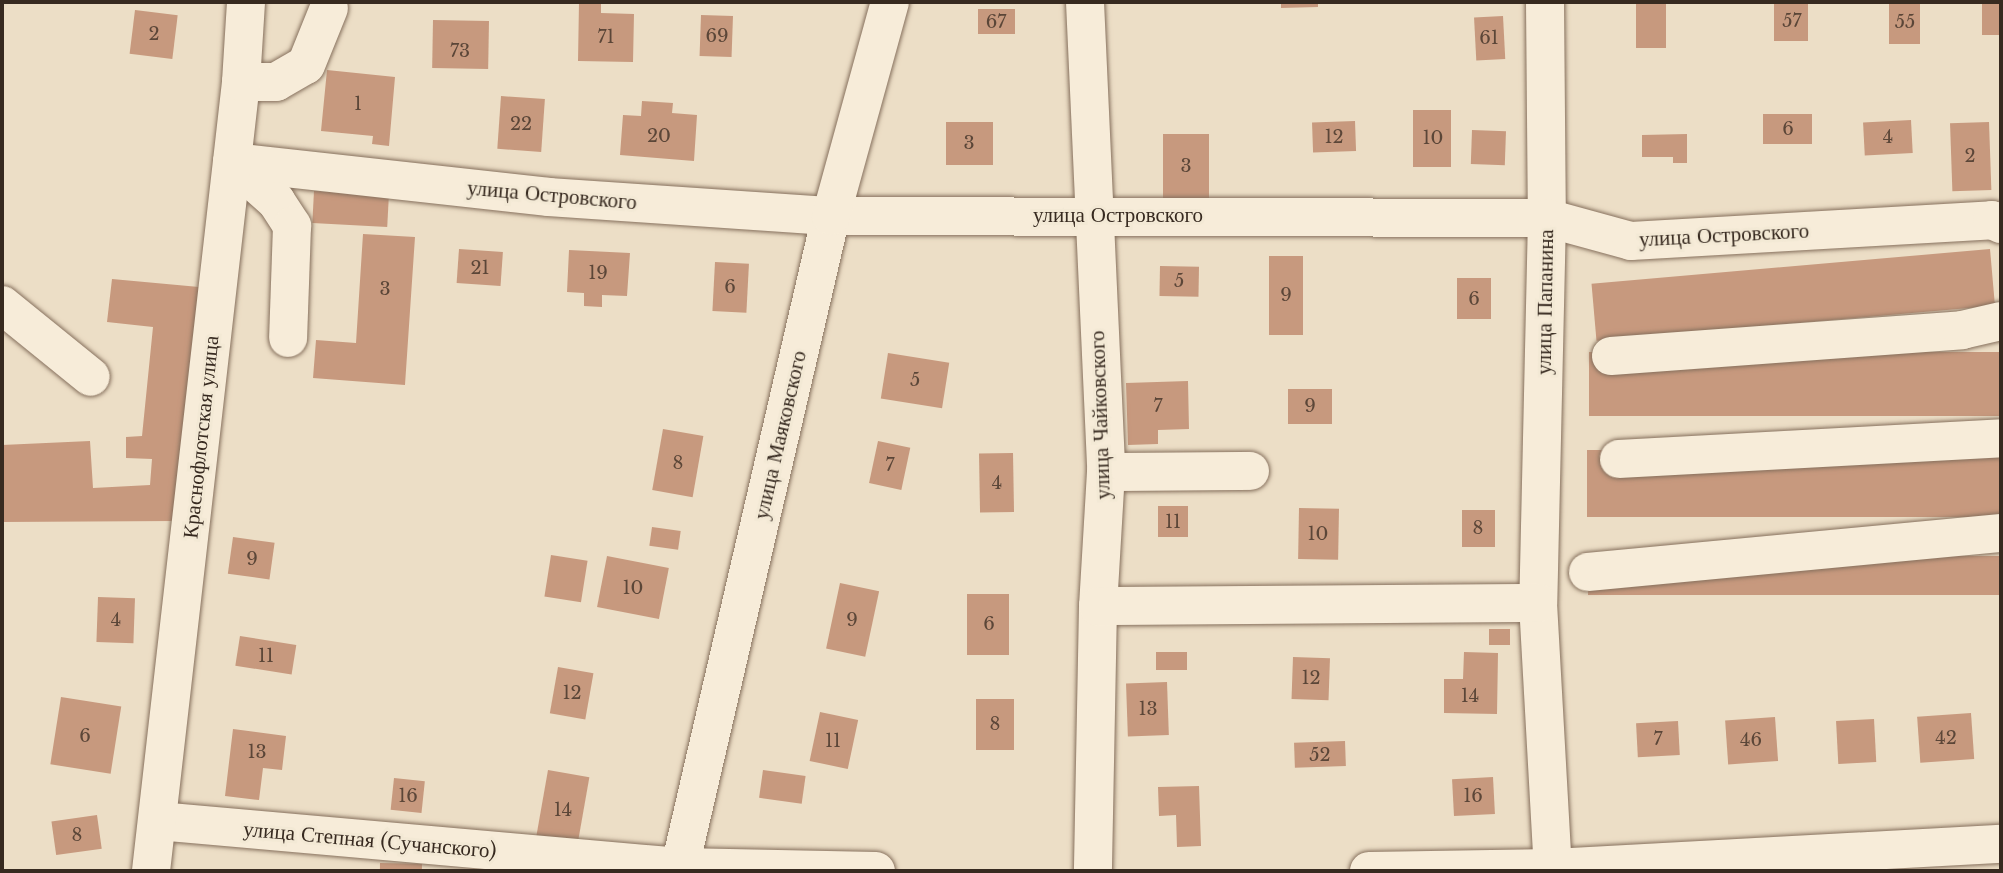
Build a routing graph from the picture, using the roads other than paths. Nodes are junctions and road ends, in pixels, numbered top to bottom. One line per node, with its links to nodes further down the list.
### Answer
1 (246, 2): 6 (street, Краснофлотская улица)
2 (891, 2): 9 (street, улица Маяковского)
3 (1085, 2): 8 (street, улица Чайковского)
4 (1545, 2): 10 (street, улица Папанина)
5 (329, 8): 6 (street)
6 (242, 82): 7 (street, Краснофлотская улица)
7 (232, 162): 9 (street, улица Островского); 14 (street); 25 (street, Краснофлотская улица)
8 (1091, 214): 9 (street, улица Островского); 10 (street, улица Островского); 20 (street, улица Чайковского)
9 (831, 216): 27 (street, улица Маяковского)
10 (1547, 218): 11 (street, улица Островского); 23 (street, улица Папанина)
11 (2001, 224)
12 (2, 305): 16 (street)
13 (2001, 321): 15 (street)
14 (288, 338)
15 (1611, 356)
16 (91, 377)
17 (2001, 438): 18 (street)
18 (1619, 459)
19 (1250, 471): 20 (street)
20 (1106, 472): 24 (street, улица Чайковского)
21 (2001, 533): 22 (street)
22 (1588, 572)
23 (1538, 603): 24 (street); 28 (street, улица Папанина)
24 (1098, 606): 31 (street, улица Чайковского)
25 (158, 821): 27 (street, улица Степная (Сучанского)); 29 (street, Краснофлотская улица)
26 (2001, 844): 28 (street)
27 (680, 869): 30 (street, улица Степная (Сучанского))
28 (1553, 870): 32 (street)
29 (151, 871)
30 (876, 871)
31 (1093, 871)
32 (1369, 871)

